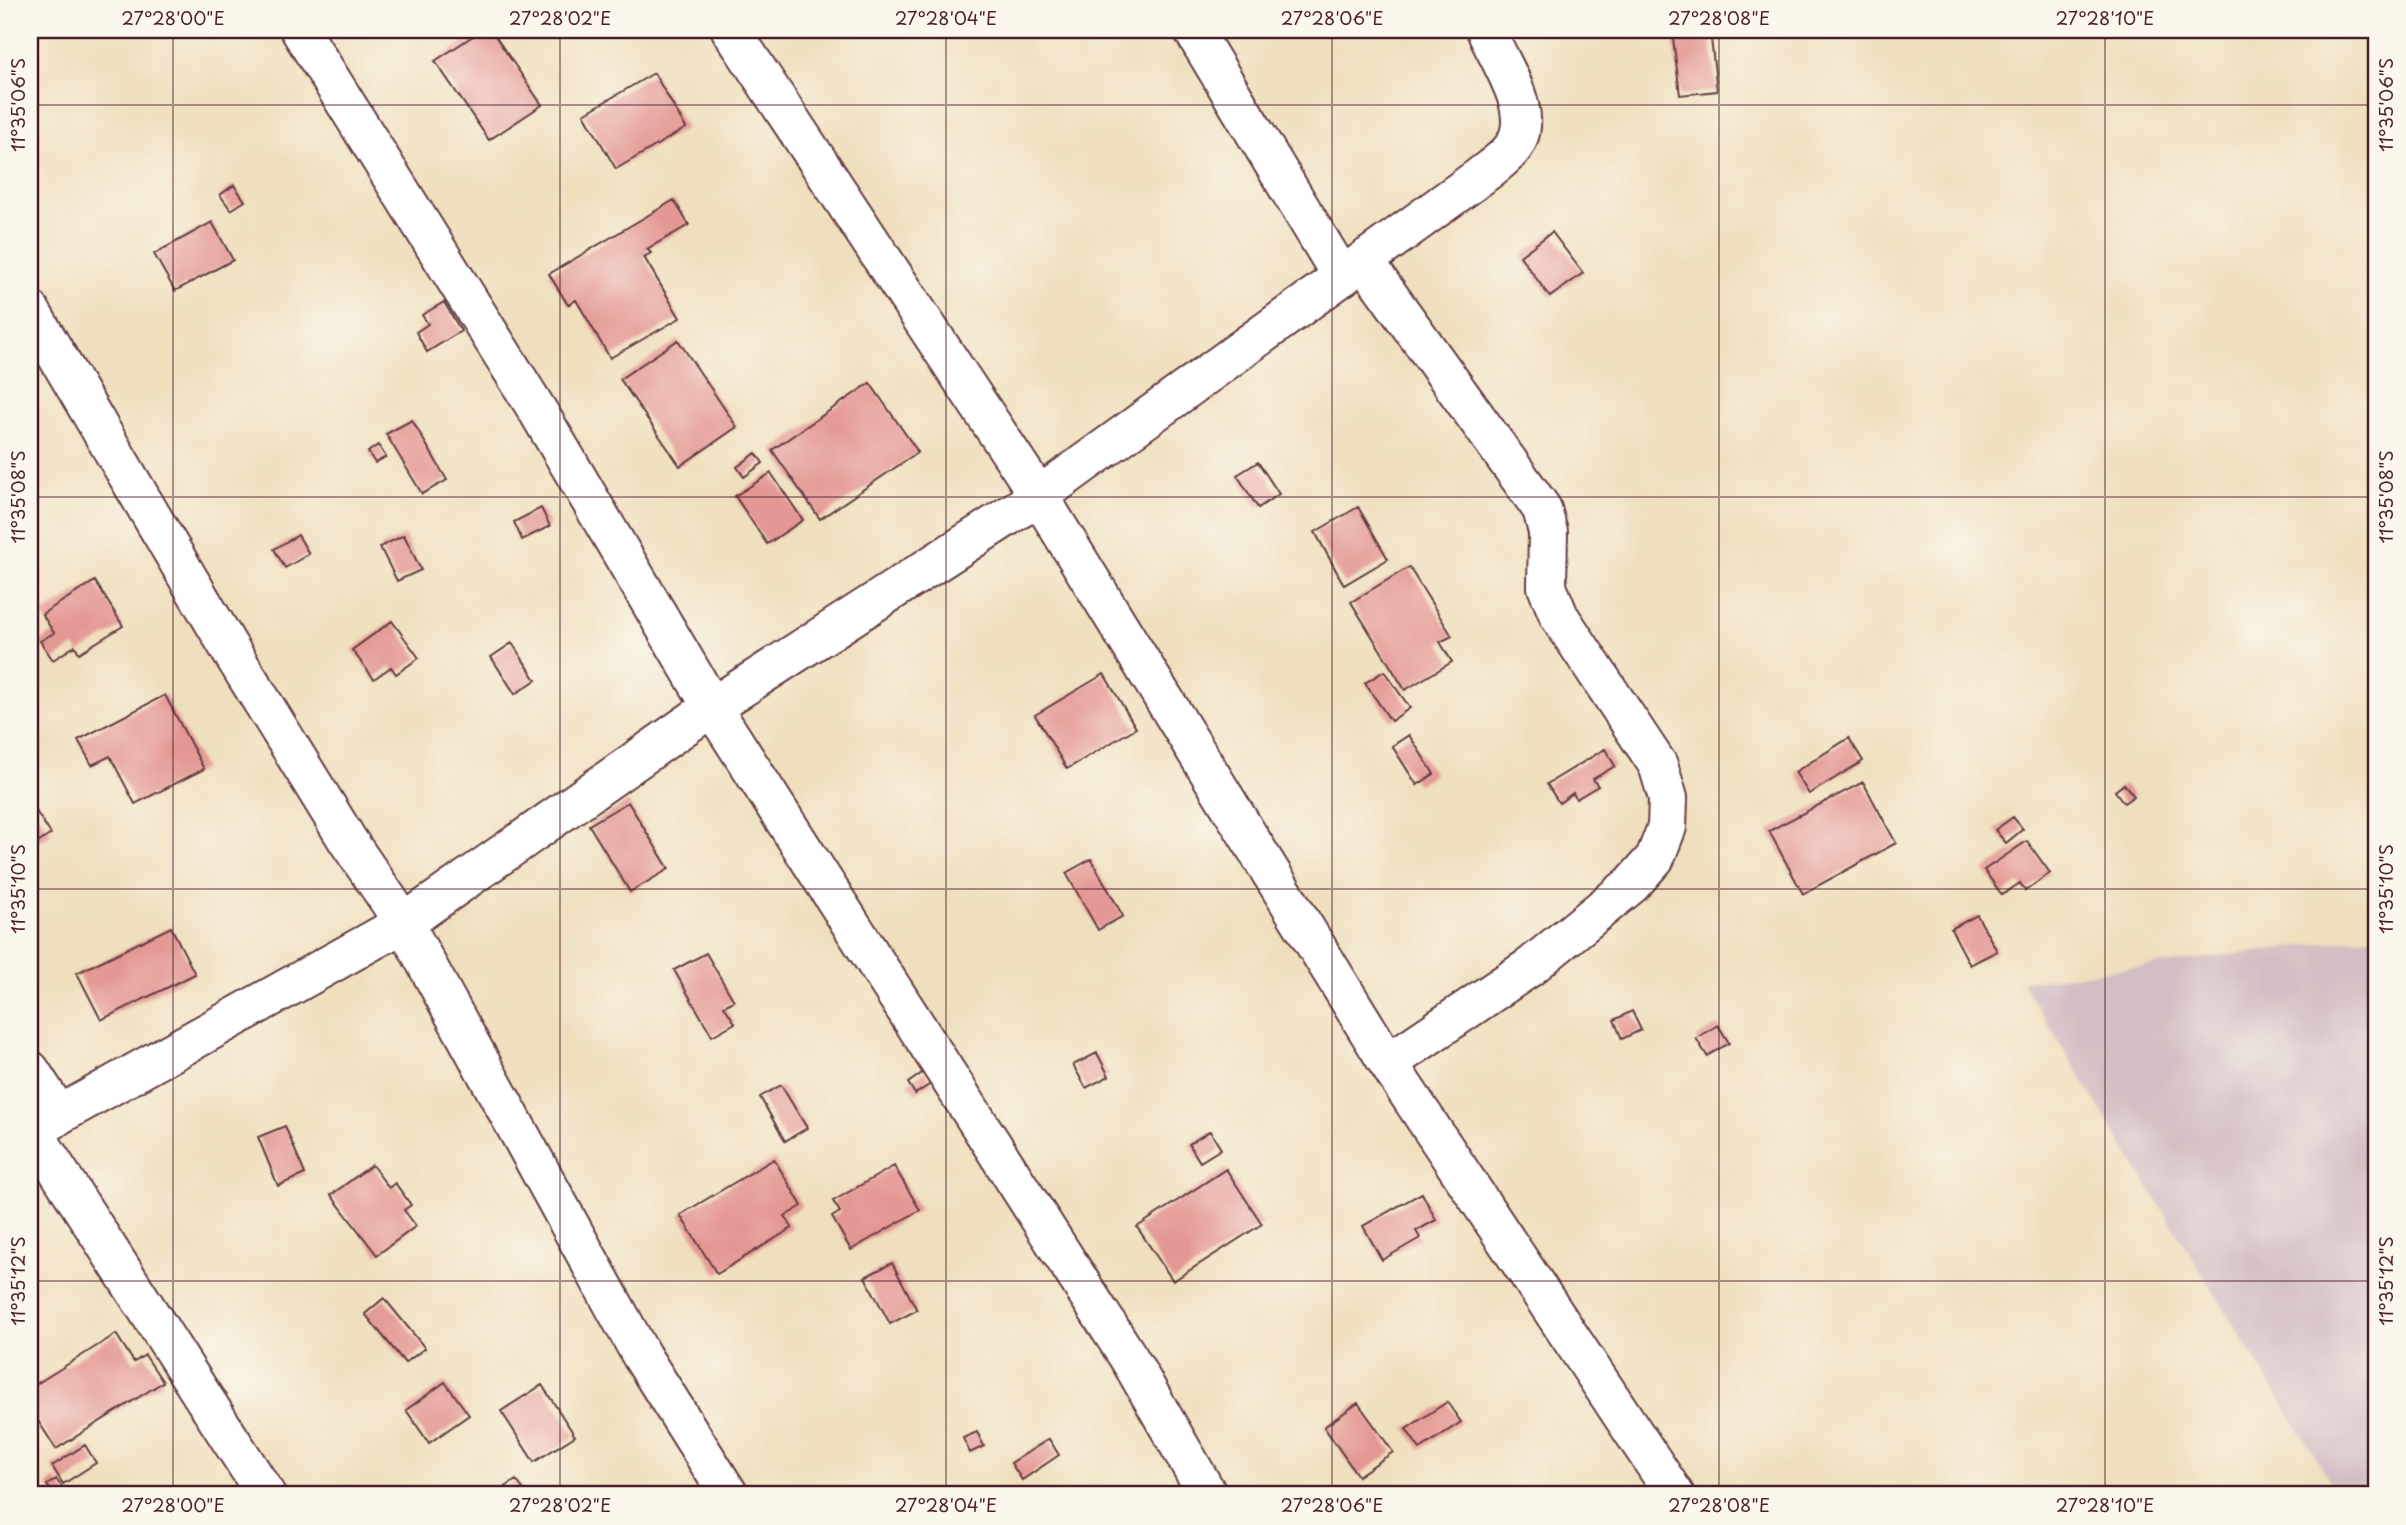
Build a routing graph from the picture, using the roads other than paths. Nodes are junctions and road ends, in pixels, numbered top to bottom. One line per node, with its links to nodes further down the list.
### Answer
1 (300, 30): 8 (street)
2 (731, 30): 7 (street)
3 (1193, 30): 5 (street)
4 (1486, 30): 5 (street)
5 (1353, 269): 7 (street); 10 (street)
6 (30, 310): 9 (street)
7 (1039, 496): 8 (street); 10 (street)
8 (712, 707): 9 (street); 15 (street)
9 (404, 923): 12 (street); 14 (street)
10 (1388, 1063): 16 (street)
11 (30, 1070): 12 (street)
12 (41, 1128): 13 (street)
13 (266, 1495)
14 (729, 1495)
15 (1208, 1495)
16 (1675, 1495)

